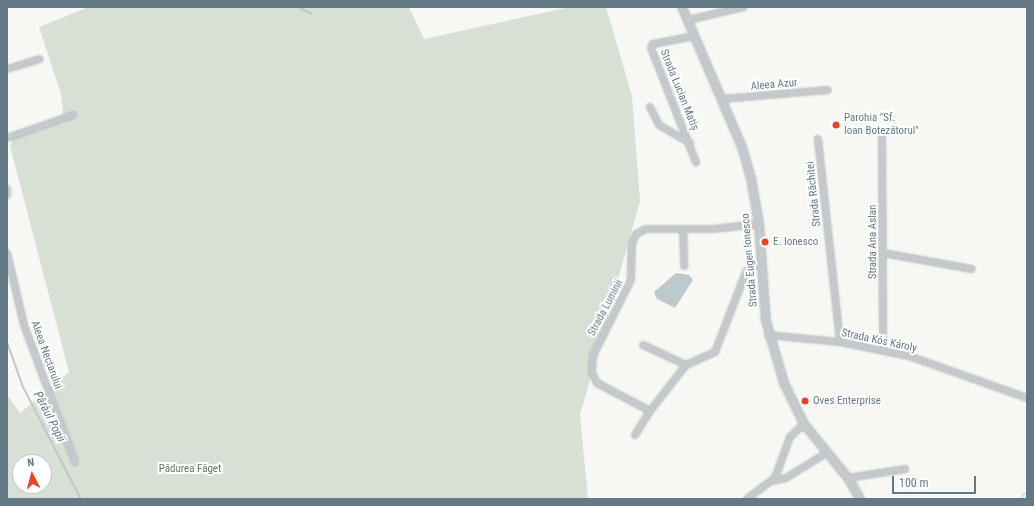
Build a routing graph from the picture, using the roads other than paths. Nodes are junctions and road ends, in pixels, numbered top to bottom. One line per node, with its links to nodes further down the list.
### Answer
1 (682, 7): 3 (street, Strada Eugen Ionesco)
2 (744, 7): 3 (street)
3 (688, 20): 4 (street, Strada Eugen Ionesco)
4 (695, 36): 8 (street, Strada Eugen Ionesco); 14 (street, Strada Lucian Matiș)
5 (40, 59): 6 (street)
6 (7, 69)
7 (828, 90): 8 (street, Aleea Azur)
8 (722, 99): 18 (street, Strada Eugen Ionesco)
9 (650, 107): 14 (street)
10 (73, 115): 12 (street)
11 (882, 135): 21 (street, Strada Ana Aslan)
12 (7, 138)
13 (818, 139): 26 (street, Strada Răchitei)
14 (690, 142): 15 (street, Strada Lucian Matiș)
15 (696, 162)
16 (7, 189): 17 (street)
17 (7, 195)
18 (759, 224): 19 (street, Strada Luminii); 22 (street, Strada Eugen Ionesco)
19 (683, 229): 23 (street); 31 (street, Strada Luminii)
20 (7, 252): 35 (street, Aleea Nectarului)
21 (883, 254): 24 (street); 28 (street, Strada Ana Aslan)
22 (761, 264): 25 (street, Strada Eugen Ionesco); 29 (street)
23 (684, 266)
24 (972, 269)
25 (768, 335): 26 (street, Strada Kós Károly); 32 (street, Strada Eugen Ionesco)
26 (840, 342): 28 (street, Strada Kós Károly)
27 (643, 345): 29 (street)
28 (883, 350): 30 (street, Strada Kós Károly)
29 (686, 365): 31 (street)
30 (1027, 398)
31 (650, 411): 33 (street)
32 (804, 424): 34 (street, Strada Eugen Ionesco); 38 (street)
33 (636, 435)
34 (828, 452): 37 (street, Strada Eugen Ionesco); 38 (street)
35 (75, 462)
36 (905, 469): 37 (street)
37 (848, 478): 39 (street, Strada Eugen Ionesco)
38 (772, 481): 40 (street)
39 (859, 498)
40 (747, 499)

